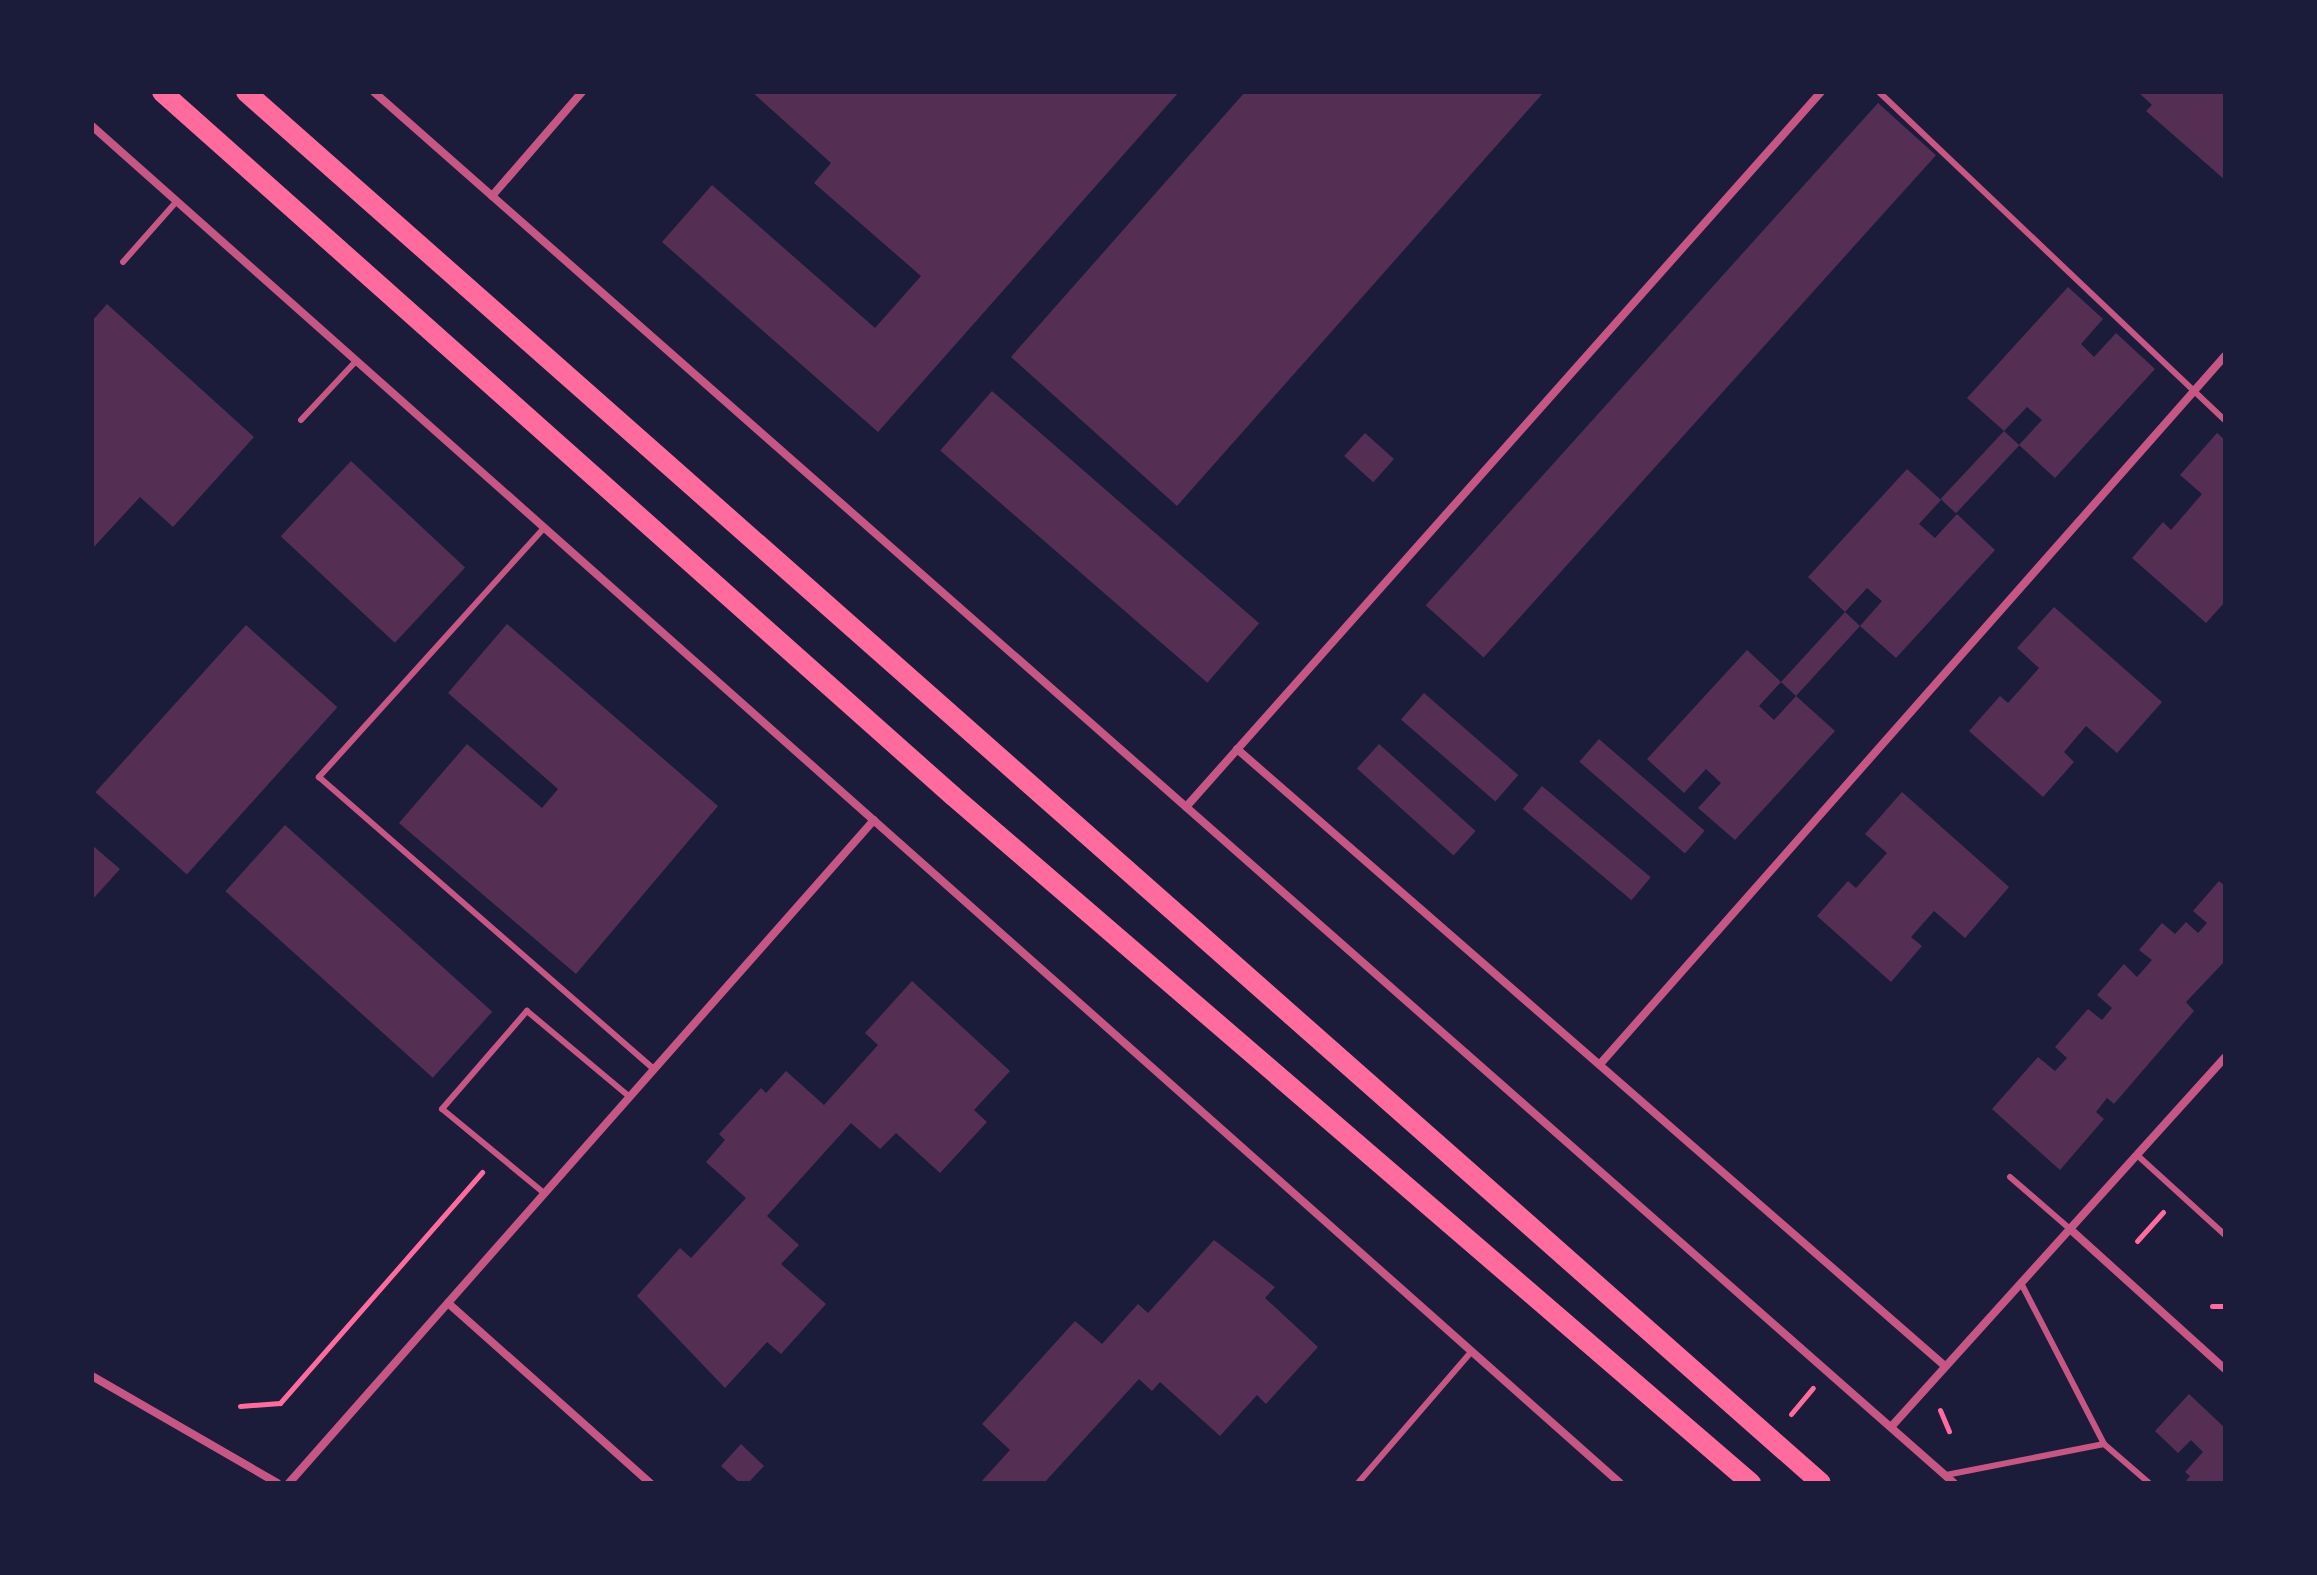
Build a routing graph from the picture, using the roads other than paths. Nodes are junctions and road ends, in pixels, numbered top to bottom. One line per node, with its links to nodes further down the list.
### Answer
1 (162, 92): 43 (main road)
2 (246, 92): 44 (main road)
3 (374, 92): 8 (street)
4 (582, 92): 8 (street)
5 (1821, 92): 17 (street)
6 (1879, 92): 13 (lane)
7 (92, 126): 9 (street)
8 (492, 196): 18 (street)
9 (177, 201): 10 (lane); 12 (street)
10 (123, 262)
11 (2225, 356): 13 (street)
12 (356, 361): 14 (lane); 16 (street)
13 (2193, 392): 15 (lane); 21 (street)
14 (301, 420)
15 (2225, 420)
16 (544, 528): 19 (street); 22 (lane)
17 (1237, 749): 18 (street); 21 (street)
18 (1186, 807): 35 (street)
19 (874, 820): 22 (street); 31 (street)
20 (2225, 1057): 24 (street)
21 (1601, 1063): 32 (street)
22 (654, 1069): 23 (street)
23 (630, 1097): 26 (street); 26 (lane)
24 (2137, 1155): 27 (street); 28 (lane)
25 (2010, 1177): 27 (lane)
26 (544, 1193): 30 (street)
27 (2070, 1229): 29 (street); 33 (street)
28 (2225, 1235)
29 (2021, 1283): 32 (street); 36 (lane)
30 (448, 1303): 39 (street); 40 (street)
31 (1472, 1351): 41 (lane); 42 (street)
32 (1945, 1366): 35 (street)
33 (2225, 1369)
34 (92, 1376): 38 (street)
35 (1891, 1427): 37 (street)
36 (2104, 1444): 37 (lane); 46 (lane)
37 (1946, 1475): 45 (street)
38 (277, 1483)
39 (289, 1483)
40 (650, 1483)
41 (1358, 1483)
42 (1620, 1483)
43 (1751, 1483)
44 (1821, 1483)
45 (1954, 1483)
46 (2149, 1483)

